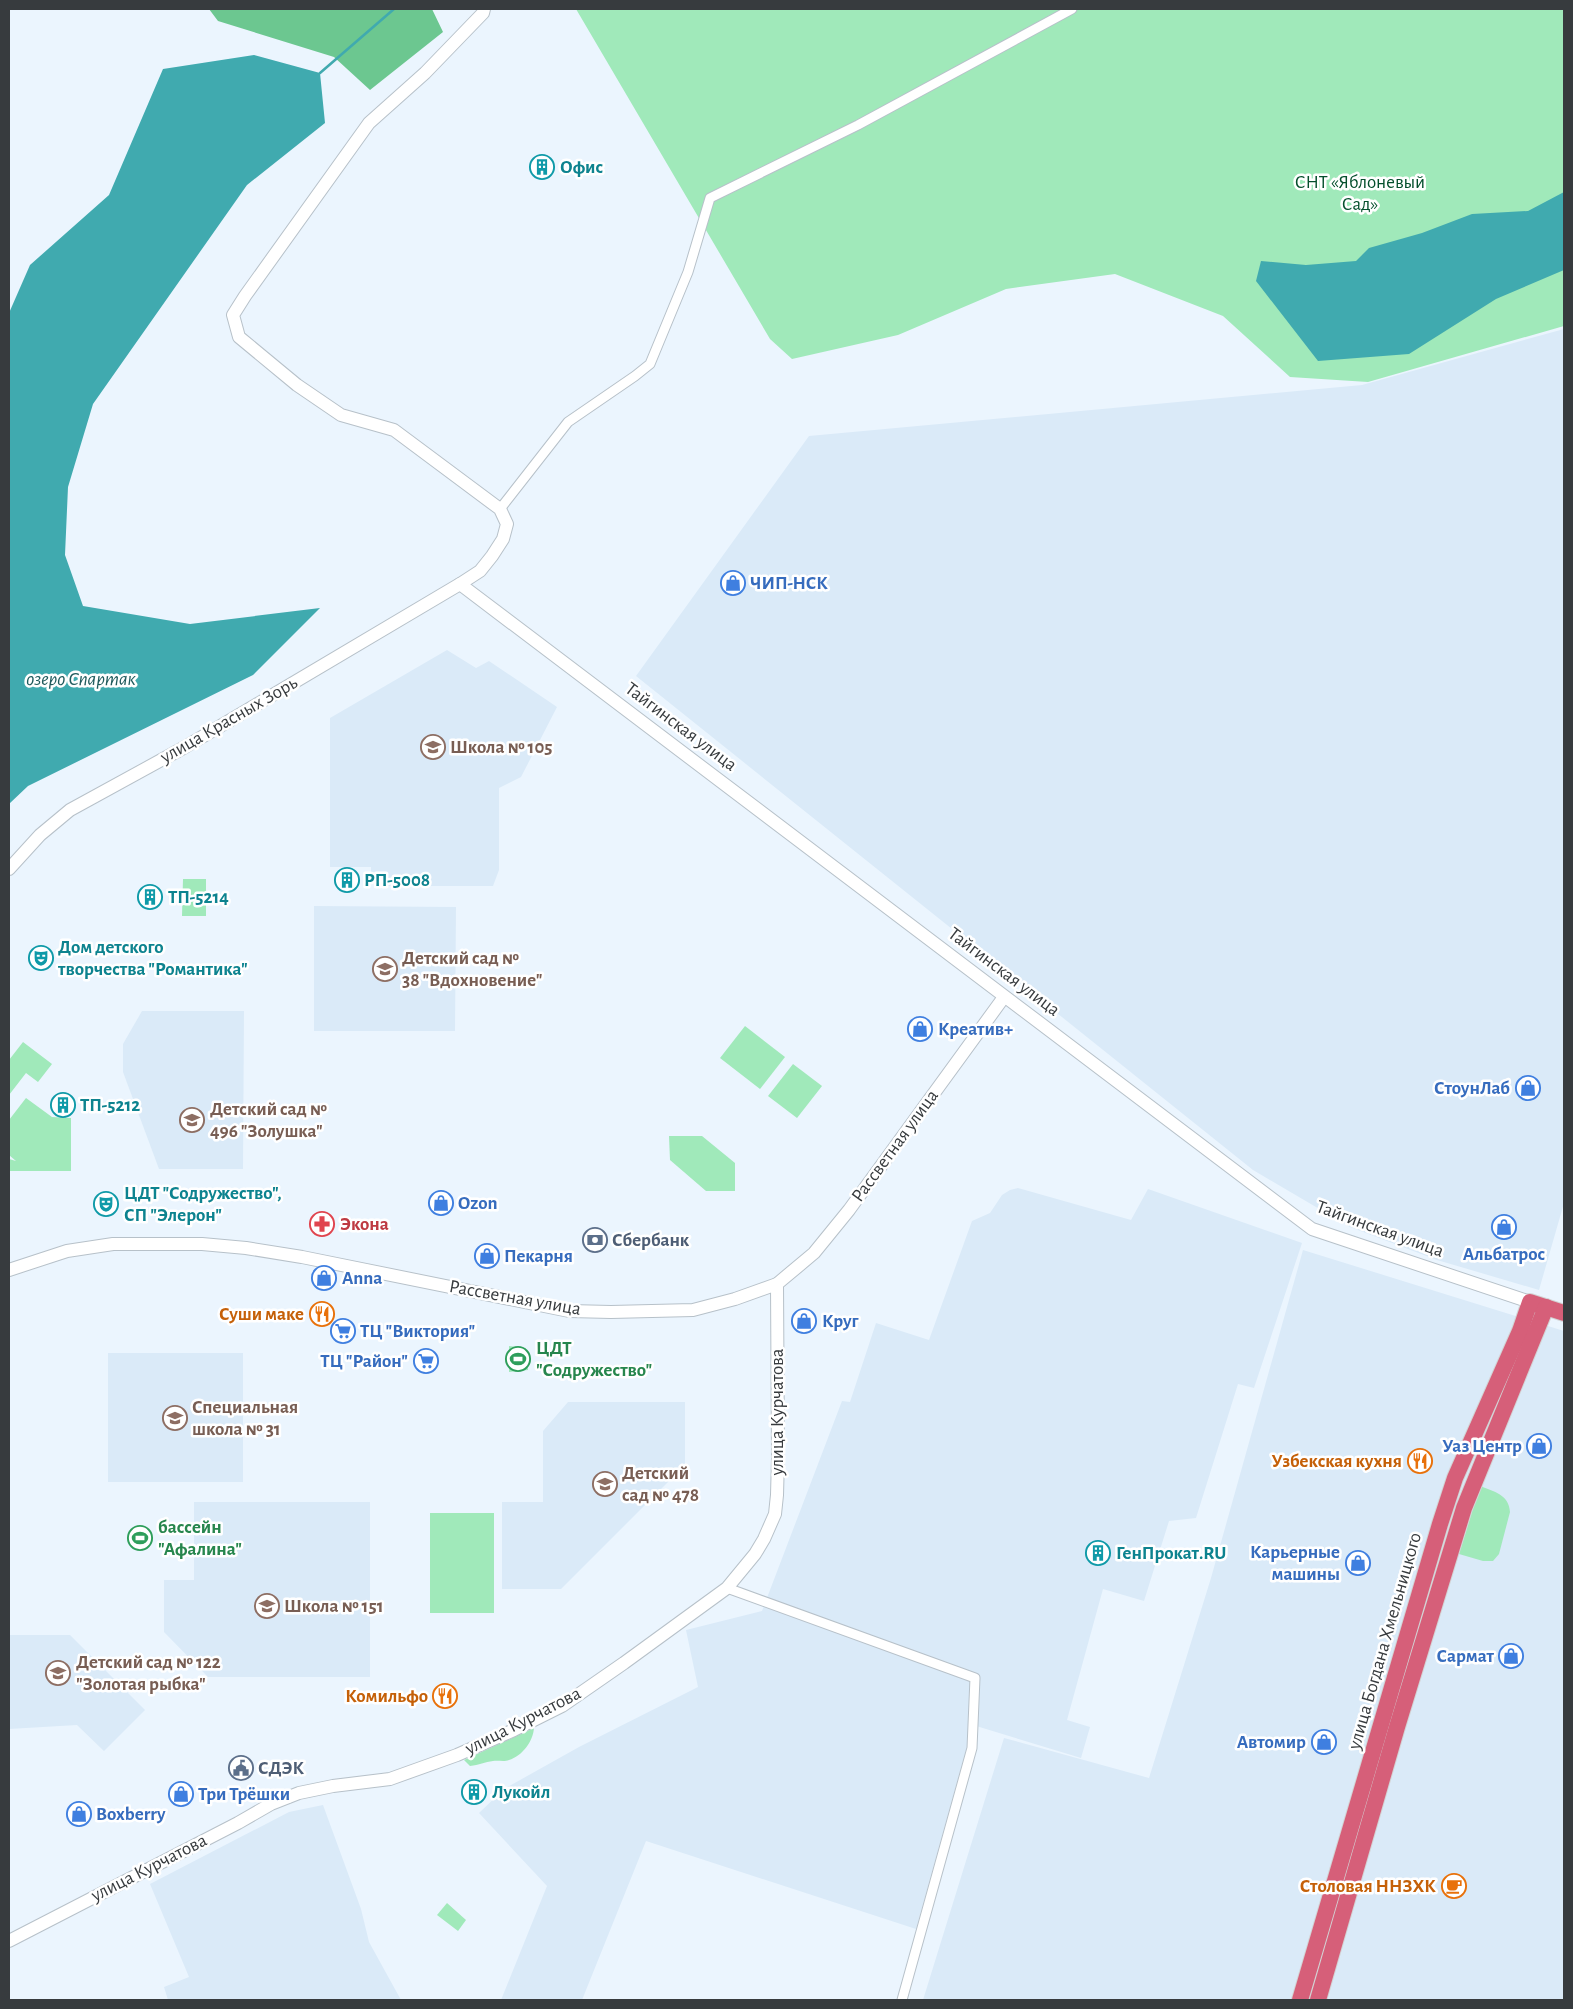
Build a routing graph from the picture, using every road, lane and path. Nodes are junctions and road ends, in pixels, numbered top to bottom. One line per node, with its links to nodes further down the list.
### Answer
1 (484, 9): 3 (main road)
2 (1072, 9): 3 (street)
3 (500, 509): 4 (main road, улица Красных Зорь)
4 (460, 584): 5 (main road, улица Красных Зорь); 6 (main road, Тайгинская улица)
5 (9, 869)
6 (1004, 997): 8 (main road, Рассветная улица); 9 (main road, Тайгинская улица)
7 (9, 1270): 8 (main road, Рассветная улица)
8 (777, 1284): 14 (main road, улица Курчатова)
9 (1530, 1302): 10 (highway, Тайгинская улица); 12 (highway, улица Богдана Хмельницкого)
10 (1546, 1308): 11 (highway, Тайгинская улица); 13 (highway, улица Богдана Хмельницкого)
11 (1564, 1313)
12 (1440, 1524): 13 (highway); 17 (highway, улица Богдана Хмельницкого)
13 (1457, 1529): 18 (highway, улица Богдана Хмельницкого)
14 (727, 1588): 15 (main road, улица Курчатова); 16 (street)
15 (9, 1941)
16 (902, 2000)
17 (1300, 2000)
18 (1318, 2000)

